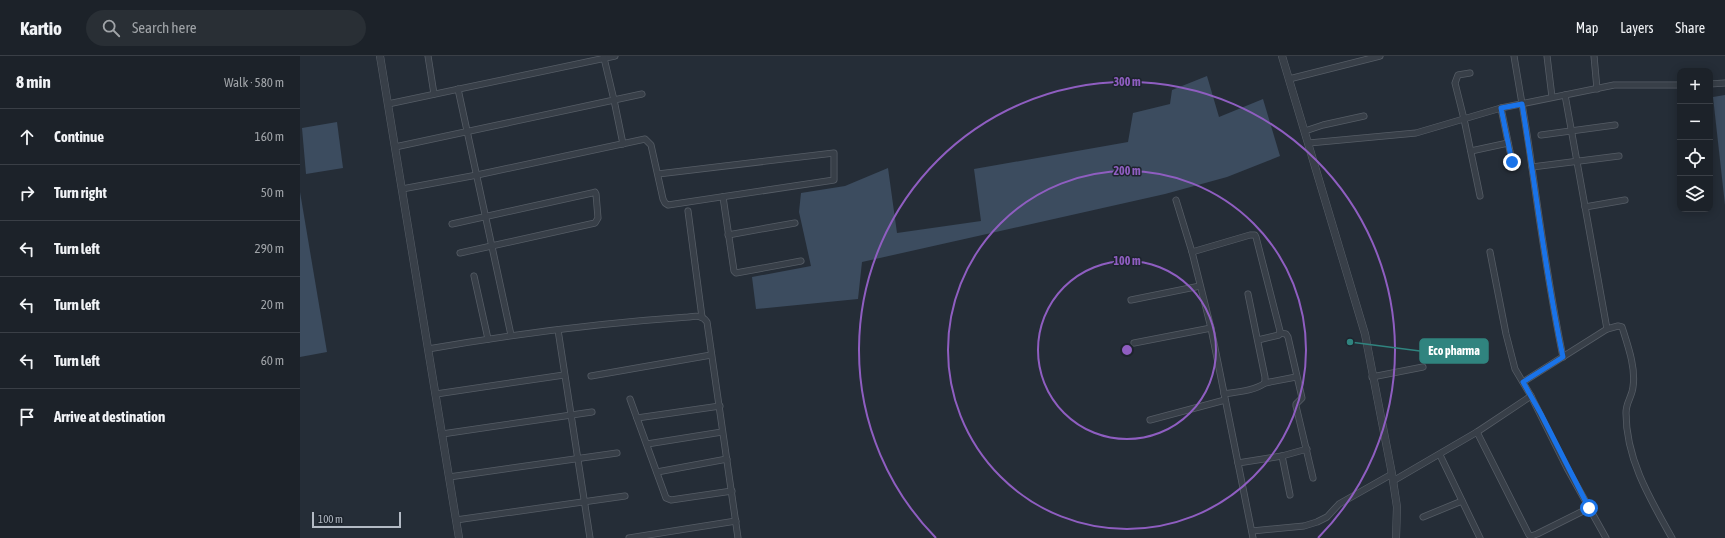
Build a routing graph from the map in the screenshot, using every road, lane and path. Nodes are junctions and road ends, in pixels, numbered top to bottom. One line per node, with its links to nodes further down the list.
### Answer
1 (380, 56): 22 (street)
2 (428, 56): 17 (street)
3 (615, 56): 9 (street)
4 (1282, 56): 11 (street)
5 (1380, 56): 11 (street)
6 (1514, 56): 23 (street)
7 (1547, 56): 20 (street)
8 (1594, 56): 16 (street)
9 (604, 58): 15 (street); 21 (street)
10 (1470, 73): 26 (street)
11 (1289, 79): 29 (street)
12 (1725, 83): 13 (street)
13 (1713, 84)
14 (1677, 85): 16 (street)
15 (458, 89): 17 (street); 30 (street)
16 (1597, 89): 19 (street)
17 (434, 94): 22 (street)
18 (642, 94): 21 (street)
19 (1565, 94): 20 (street); 28 (street)
20 (1552, 97): 23 (street)
21 (614, 100): 30 (street); 34 (street)
22 (388, 104): 35 (street)
23 (1522, 104): 24 (street); 40 (street)
24 (1501, 108): 26 (street); 33 (street)
25 (1364, 116): 29 (street)
26 (1464, 119): 32 (street); 36 (street)
27 (1615, 125): 28 (street)
28 (1571, 130): 31 (street); 38 (street)
29 (1305, 131): 32 (street)
30 (467, 132): 35 (street); 42 (street)
31 (1541, 135)
32 (1309, 143): 79 (street)
33 (1508, 143): 36 (street); 39 (street)
34 (623, 144): 41 (street); 42 (street)
35 (395, 147): 43 (street)
36 (1471, 151): 45 (street)
37 (1620, 156): 38 (street)
38 (1577, 161): 40 (street); 48 (street)
39 (1512, 162)
40 (1532, 167): 74 (street)
41 (658, 174): 44 (street); 44 (street)
42 (477, 175): 43 (street); 50 (street)
43 (402, 189): 72 (street)
44 (723, 196): 53 (street)
45 (1480, 196)
46 (1176, 200): 55 (street)
47 (1625, 200): 48 (street)
48 (1585, 207): 65 (street)
49 (688, 211): 63 (street)
50 (485, 217): 52 (street); 54 (street); 54 (street)
51 (795, 223): 53 (street)
52 (452, 224)
53 (728, 235): 58 (street)
54 (491, 246): 57 (street); 68 (street)
55 (1192, 252): 60 (street); 67 (street)
56 (1490, 252): 80 (street)
57 (460, 253)
58 (801, 260)
59 (474, 276): 69 (street)
60 (1200, 286): 62 (street); 64 (street)
61 (1248, 294): 70 (street)
62 (1131, 300)
63 (702, 317): 66 (street); 73 (street)
64 (1211, 328): 71 (street); 84 (street)
65 (1607, 329): 74 (street); 124 (street)
66 (558, 330): 68 (street); 76 (street)
67 (1280, 333): 70 (street); 78 (street)
68 (511, 335): 69 (street)
69 (488, 339): 72 (street)
70 (1258, 340): 81 (street)
71 (1134, 343)
72 (428, 349): 82 (street)
73 (712, 355): 77 (street); 86 (street)
74 (1563, 357): 80 (street)
75 (1424, 367): 79 (street)
76 (564, 375): 82 (street); 88 (street)
77 (591, 376)
78 (1296, 377): 81 (street); 95 (street)
79 (1372, 377): 104 (street)
80 (1523, 382): 83 (street)
81 (1265, 383): 84 (street)
82 (436, 394): 93 (street)
83 (1531, 396): 92 (street); 111 (street)
84 (1225, 397): 90 (street); 101 (street)
85 (630, 399): 89 (street)
86 (720, 406): 89 (street); 91 (street)
87 (592, 412): 88 (street)
88 (570, 415): 93 (street); 99 (street)
89 (637, 418): 94 (street)
90 (1150, 420)
91 (722, 432): 94 (street); 100 (street)
92 (1477, 432): 97 (street); 111 (street)
93 (442, 434): 103 (street)
94 (647, 444): 102 (street)
95 (1307, 449): 98 (street); 105 (street)
96 (617, 453): 99 (street)
97 (1440, 455): 104 (street); 109 (street)
98 (1282, 456): 101 (street); 107 (street)
99 (577, 459): 103 (street); 110 (street)
100 (727, 459): 102 (street); 106 (street)
101 (1238, 463): 115 (street)
102 (657, 472): 106 (street)
103 (449, 477): 113 (street)
104 (1392, 477): 115 (street); 121 (street)
105 (1313, 478)
106 (732, 491): 114 (street)
107 (1290, 495)
108 (625, 496): 110 (street)
109 (1462, 501): 112 (street); 122 (street)
110 (584, 502): 113 (street); 117 (street)
111 (1589, 508): 123 (street)
112 (1423, 517)
113 (456, 520): 116 (street)
114 (736, 521): 118 (street); 119 (street)
115 (1252, 531): 120 (street)
116 (459, 538)
117 (590, 538)
118 (629, 538)
119 (738, 538)
120 (1253, 538)
121 (1396, 538)
122 (1480, 538)
123 (1606, 538)
124 (1672, 538)

